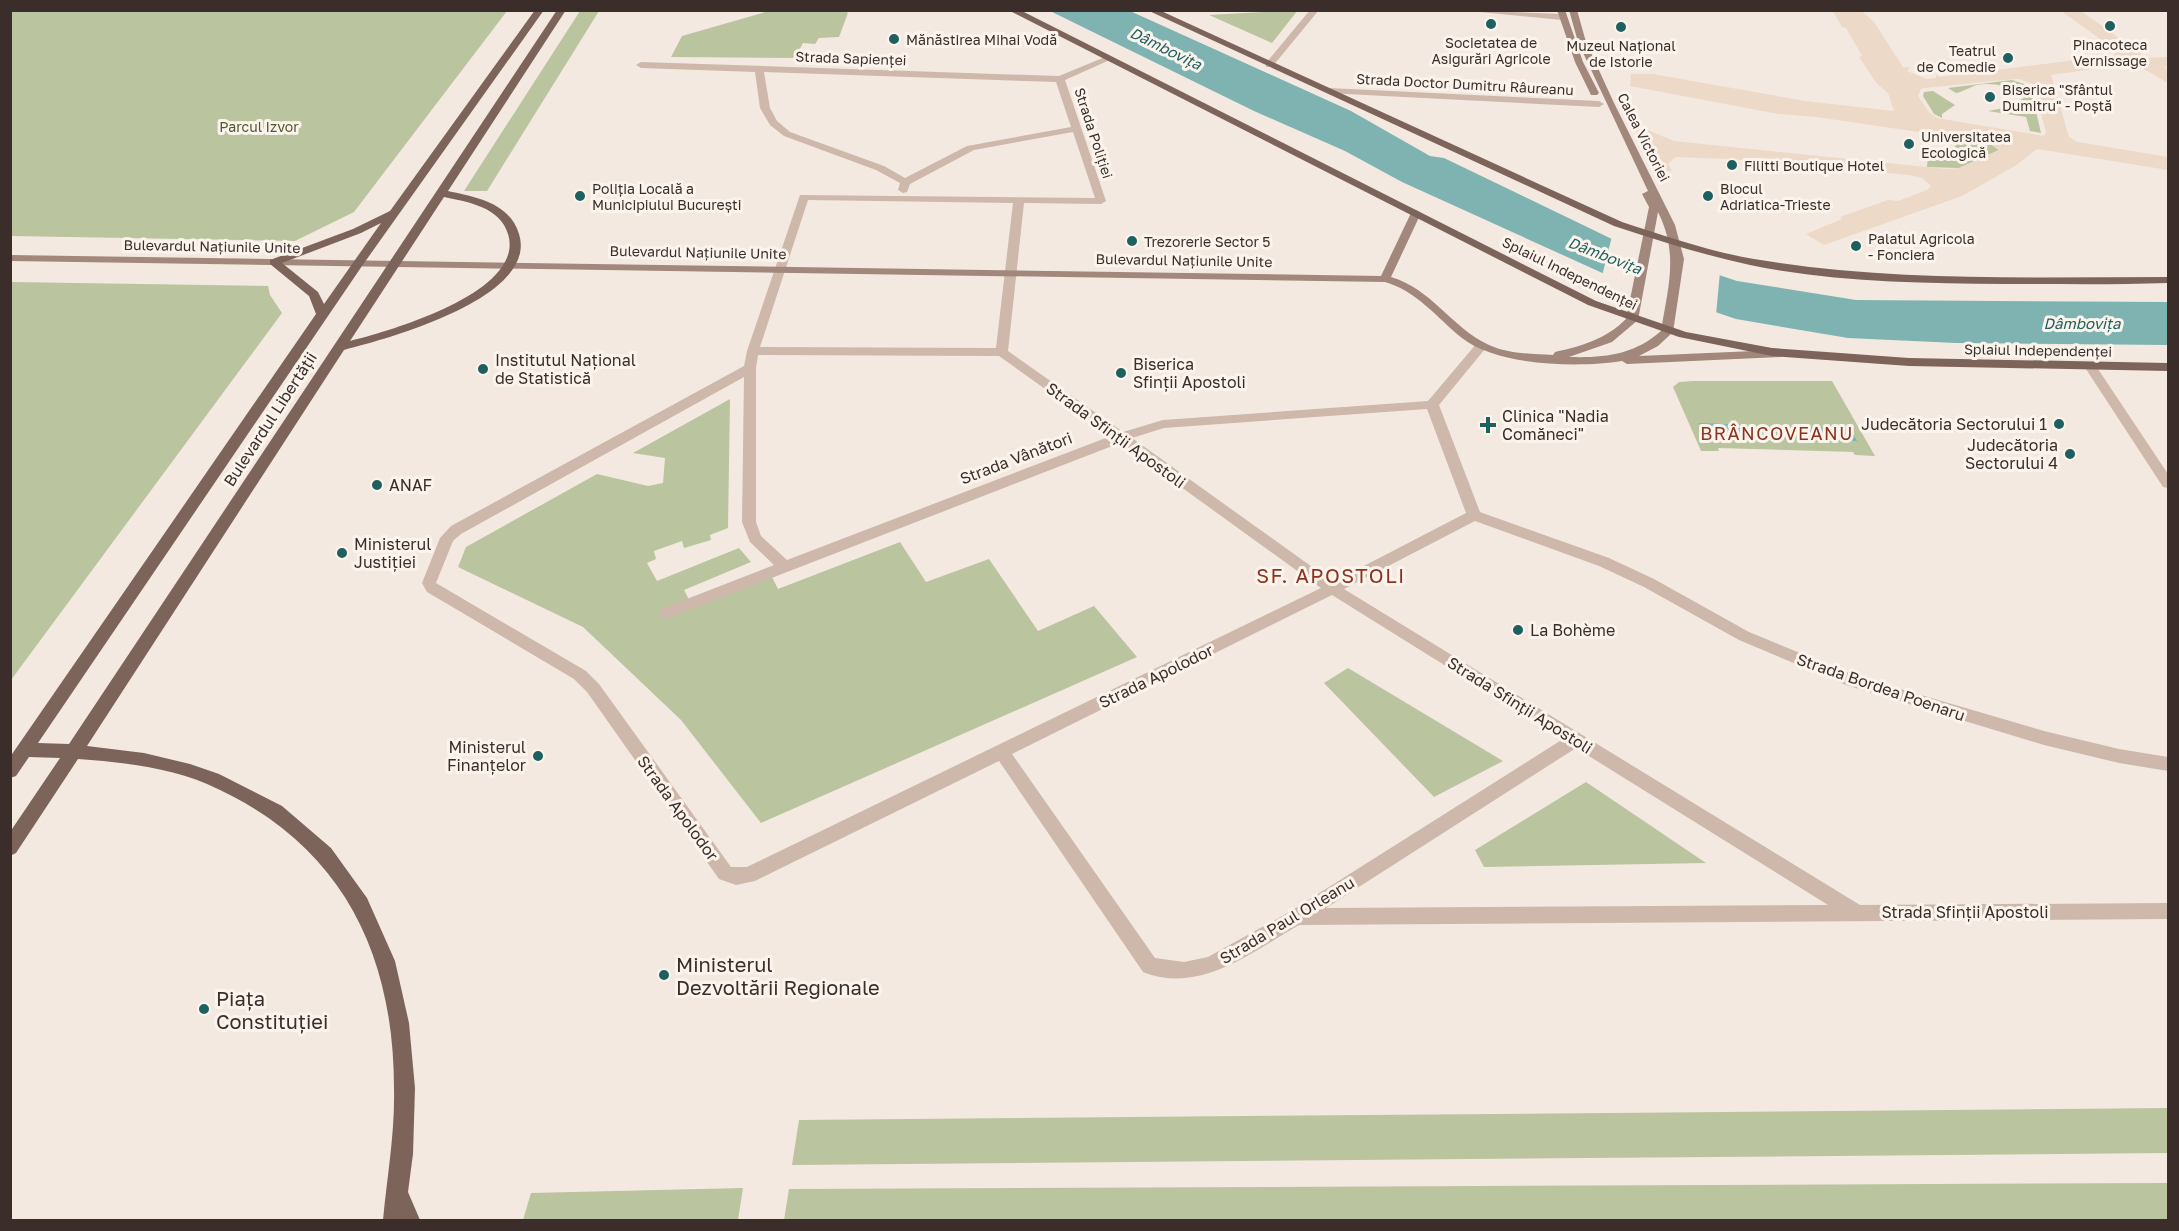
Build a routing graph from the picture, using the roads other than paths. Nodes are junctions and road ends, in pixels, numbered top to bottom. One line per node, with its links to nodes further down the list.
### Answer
1 (540, 10): 21 (main road, Bulevardul Libertății)
2 (562, 10): 18 (main road, Bulevardul Libertății)
3 (1012, 10): 9 (main road, Splaiul Independenței)
4 (1151, 10): 11 (main road)
5 (1315, 10): 11 (street)
6 (1463, 10): 8 (street)
7 (1573, 10): 24 (main road, Calea Victoriei)
8 (1561, 14): 15 (main road, Calea Victoriei)
9 (1108, 59): 13 (street, Strada Poliției); 22 (main road, Splaiul Independenței)
10 (641, 64): 12 (street, Strada Sapienței)
11 (1269, 65): 14 (main road)
12 (759, 68): 13 (street, Strada Sapienței); 17 (street)
13 (1060, 79): 16 (street, Strada Poliției)
14 (1329, 92): 15 (street, Strada Doctor Dumitru Râureanu); 23 (main road)
15 (1599, 104): 23 (main road, Calea Victoriei)
16 (1076, 129): 17 (street); 20 (street, Strada Poliției)
17 (905, 182): 19 (street)
18 (441, 193): 28 (main road, Bulevardul Libertății); 29 (main road)
19 (901, 199): 20 (street); 30 (street)
20 (1018, 200): 31 (street)
21 (394, 212): 26 (main road); 27 (main road, Bulevardul Libertății)
22 (1416, 213): 32 (main road); 35 (main road, Splaiul Independenței)
23 (1649, 236): 24 (main road); 35 (main road, Calea Victoriei)
24 (1675, 243): 33 (main road); 36 (main road, Calea Victoriei)
25 (10, 258): 26 (main road, Bulevardul Națiunile Unite)
26 (274, 262): 27 (main road, Bulevardul Națiunile Unite); 34 (main road)
27 (357, 264): 28 (main road, Bulevardul Națiunile Unite); 34 (main road, Bulevardul Libertății)
28 (394, 264): 29 (main road, Bulevardul Națiunile Unite); 38 (main road, Bulevardul Libertății)
29 (510, 264): 30 (main road, Bulevardul Națiunile Unite); 38 (main road)
30 (779, 269): 31 (main road, Bulevardul Națiunile Unite); 39 (street)
31 (1009, 273): 32 (main road, Bulevardul Națiunile Unite); 40 (street)
32 (1385, 279): 37 (main road)
33 (2169, 280)
34 (322, 314): 55 (main road, Bulevardul Libertății)
35 (1632, 320): 36 (main road, Splaiul Independenței); 42 (main road)
36 (1667, 332): 41 (main road, Splaiul Independenței); 43 (main road)
37 (1481, 346): 42 (main road); 47 (street)
38 (339, 348): 56 (main road, Bulevardul Libertății)
39 (753, 351): 40 (street); 46 (street)
40 (1002, 352): 48 (street, Strada Sfinții Apostoli)
41 (1776, 354): 43 (main road); 44 (main road, Splaiul Independenței)
42 (1535, 358): 43 (main road)
43 (1606, 361)
44 (2090, 366): 45 (main road, Splaiul Independenței); 49 (street)
45 (2169, 367)
46 (750, 368): 51 (street); 57 (street, Strada Apolodor)
47 (1432, 405): 48 (street, Strada Vânători); 50 (street)
48 (1119, 438): 51 (street, Strada Vânători); 52 (street, Strada Sfinții Apostoli)
49 (2169, 484)
50 (1474, 515): 52 (street, Strada Apolodor); 58 (street, Strada Bordea Poenaru)
51 (784, 566): 53 (street, Strada Vânători)
52 (1333, 589): 54 (street, Strada Sfinții Apostoli); 57 (street, Strada Apolodor)
53 (666, 613)
54 (1575, 740): 62 (street, Strada Sfinții Apostoli); 63 (street, Strada Paul Orleanu)
55 (25, 750): 56 (main road); 59 (main road, Bulevardul Libertății)
56 (75, 750): 60 (main road, Bulevardul Libertății); 64 (main road)
57 (1001, 751): 63 (street, Strada Paul Orleanu)
58 (2169, 764)
59 (10, 771)
60 (10, 848)
61 (2169, 911): 62 (street, Strada Sfinții Apostoli)
62 (1857, 913): 63 (street)
63 (1297, 917)
64 (398, 1193): 65 (main road); 66 (main road)
65 (394, 1221)
66 (409, 1221)

